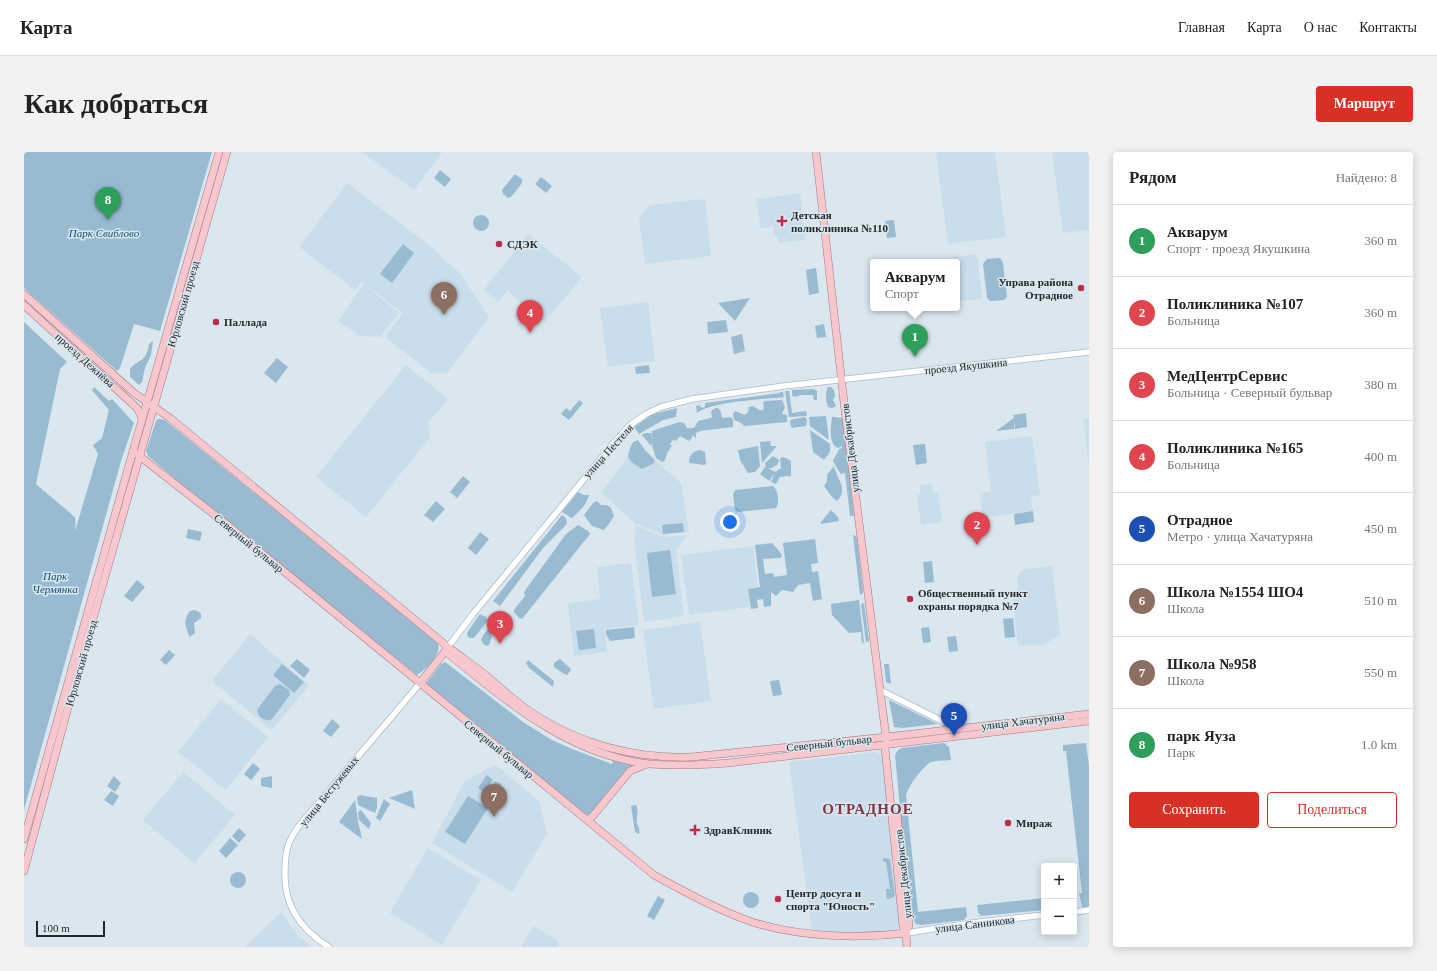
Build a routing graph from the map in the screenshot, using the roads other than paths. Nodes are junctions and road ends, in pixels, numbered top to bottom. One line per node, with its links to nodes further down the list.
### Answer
1 (219, 152): 8 (main road, Юрловский проезд)
2 (227, 152): 9 (main road, Юрловский проезд)
3 (816, 152): 7 (main road, улица Декабристов)
4 (24, 294): 8 (main road, проезд Дежнёва)
5 (24, 305): 10 (main road, проезд Дежнёва)
6 (1089, 352): 7 (street, проезд Якушкина)
7 (842, 380): 13 (street, улица Пестеля); 15 (main road, улица Декабристов)
8 (147, 402): 9 (main road, Северный бульвар); 10 (main road, Юрловский проезд)
9 (154, 406): 12 (main road, Юрловский проезд); 13 (main road, Северный бульвар)
10 (142, 418): 11 (main road, Юрловский проезд)
11 (133, 451): 12 (main road); 22 (main road, Юрловский проезд)
12 (140, 456): 14 (main road, Северный бульвар); 23 (main road, Юрловский проезд)
13 (446, 649): 14 (main road, улица Бестужевых); 19 (main road, Северный бульвар); 20 (main road, Северный бульвар)
14 (420, 683): 21 (main road, Северный бульвар); 28 (street, улица Бестужевых)
15 (880, 690): 18 (street); 19 (main road, улица Декабристов)
16 (1089, 714): 18 (main road, улица Хачатуряна)
17 (1089, 721): 19 (main road, улица Хачатуряна)
18 (958, 729): 19 (main road, улица Хачатуряна)
19 (886, 740): 20 (main road, Северный бульвар); 27 (main road, улица Декабристов)
20 (649, 764): 21 (main road)
21 (587, 820): 27 (main road, Северный бульвар)
22 (24, 839)
23 (24, 871)
24 (1089, 910): 25 (street)
25 (1077, 912)
26 (1041, 915): 27 (street, улица Санникова)
27 (906, 933): 29 (main road, улица Декабристов)
28 (329, 947)
29 (907, 947)

